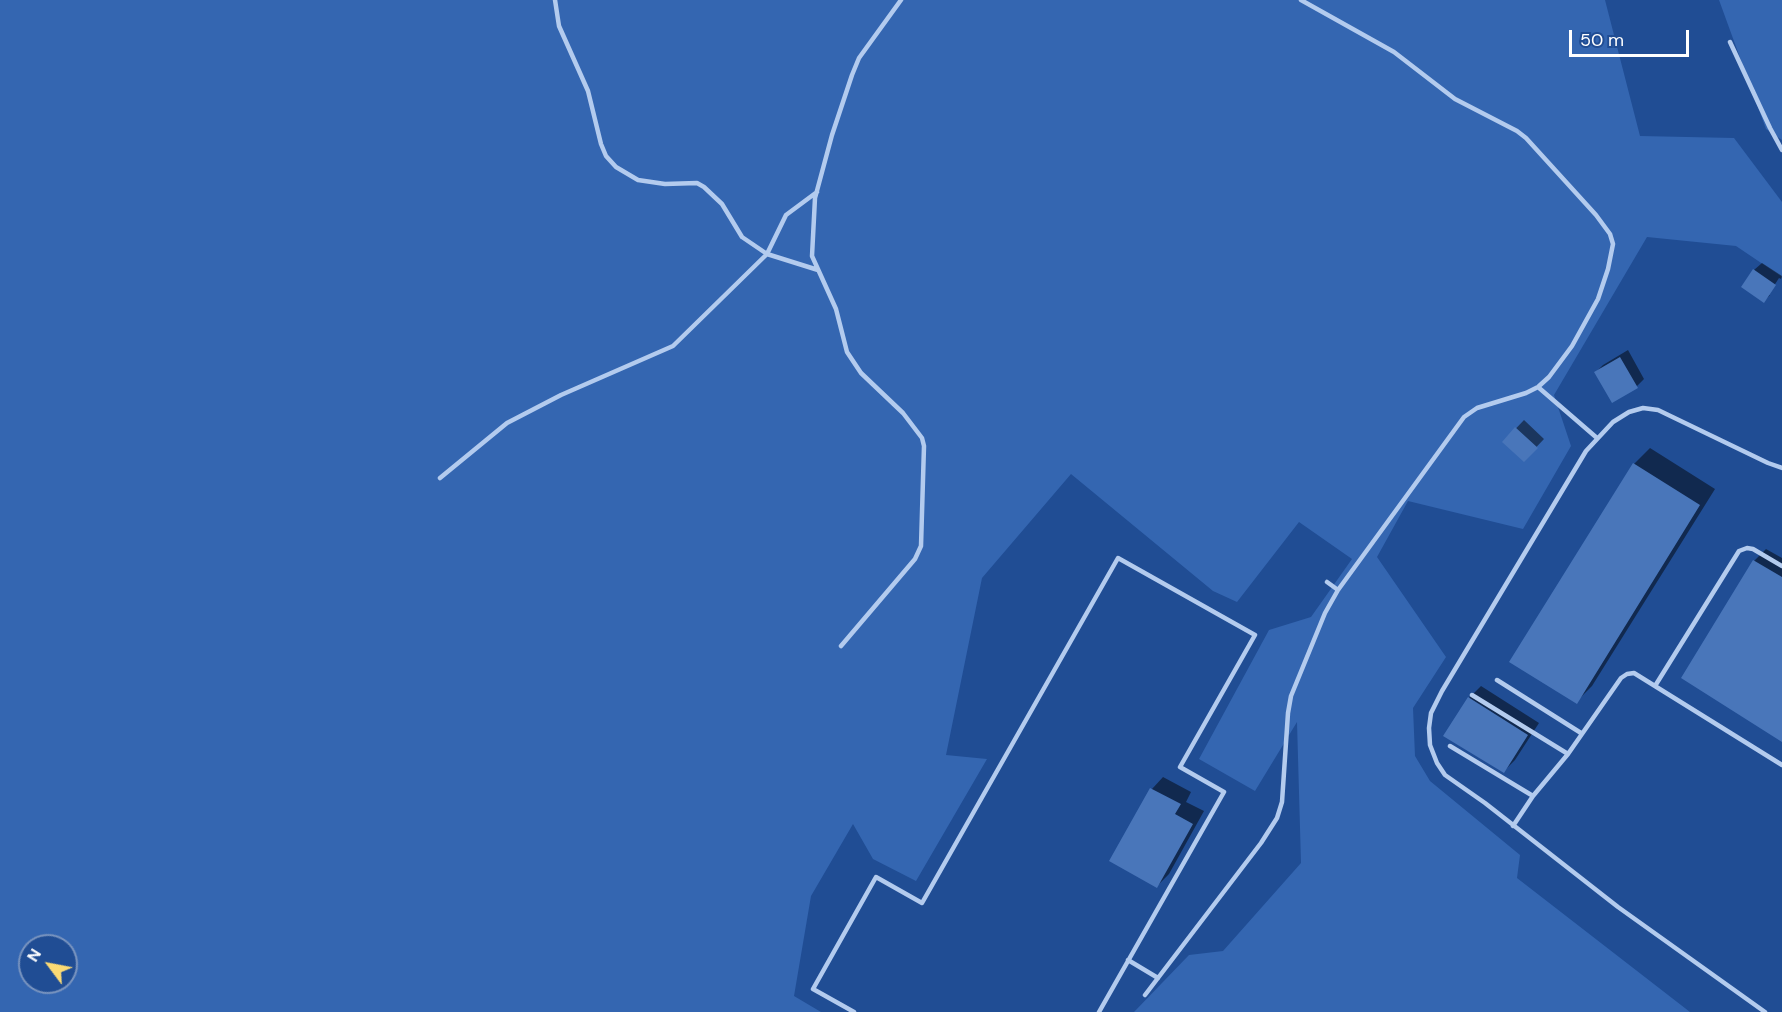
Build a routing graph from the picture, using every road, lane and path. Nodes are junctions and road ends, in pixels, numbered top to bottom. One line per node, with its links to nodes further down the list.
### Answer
1 (555, 0): 7 (lane)
2 (901, 0): 6 (lane)
3 (1301, 0): 9 (lane)
4 (1730, 42): 5 (lane)
5 (1782, 150)
6 (817, 192): 7 (lane); 8 (lane)
7 (767, 254): 8 (lane); 12 (lane)
8 (818, 270): 16 (lane)
9 (1538, 387): 10 (lane); 15 (lane)
10 (1597, 438): 11 (lane); 25 (lane)
11 (1782, 468)
12 (440, 478)
13 (1782, 566): 18 (lane)
14 (1327, 582): 15 (lane)
15 (1338, 590): 27 (lane)
16 (841, 646)
17 (1497, 680): 20 (lane)
18 (1655, 686): 20 (lane); 23 (lane)
19 (1472, 696): 22 (lane)
20 (1581, 733): 22 (lane)
21 (1450, 747): 24 (lane)
22 (1568, 754): 24 (lane)
23 (1782, 765)
24 (1533, 796): 25 (lane)
25 (1513, 826): 31 (lane)
26 (1128, 960): 27 (lane); 29 (lane); 30 (lane)
27 (1158, 978): 28 (lane)
28 (1145, 995)
29 (854, 1012)
30 (1099, 1012)
31 (1765, 1012)

